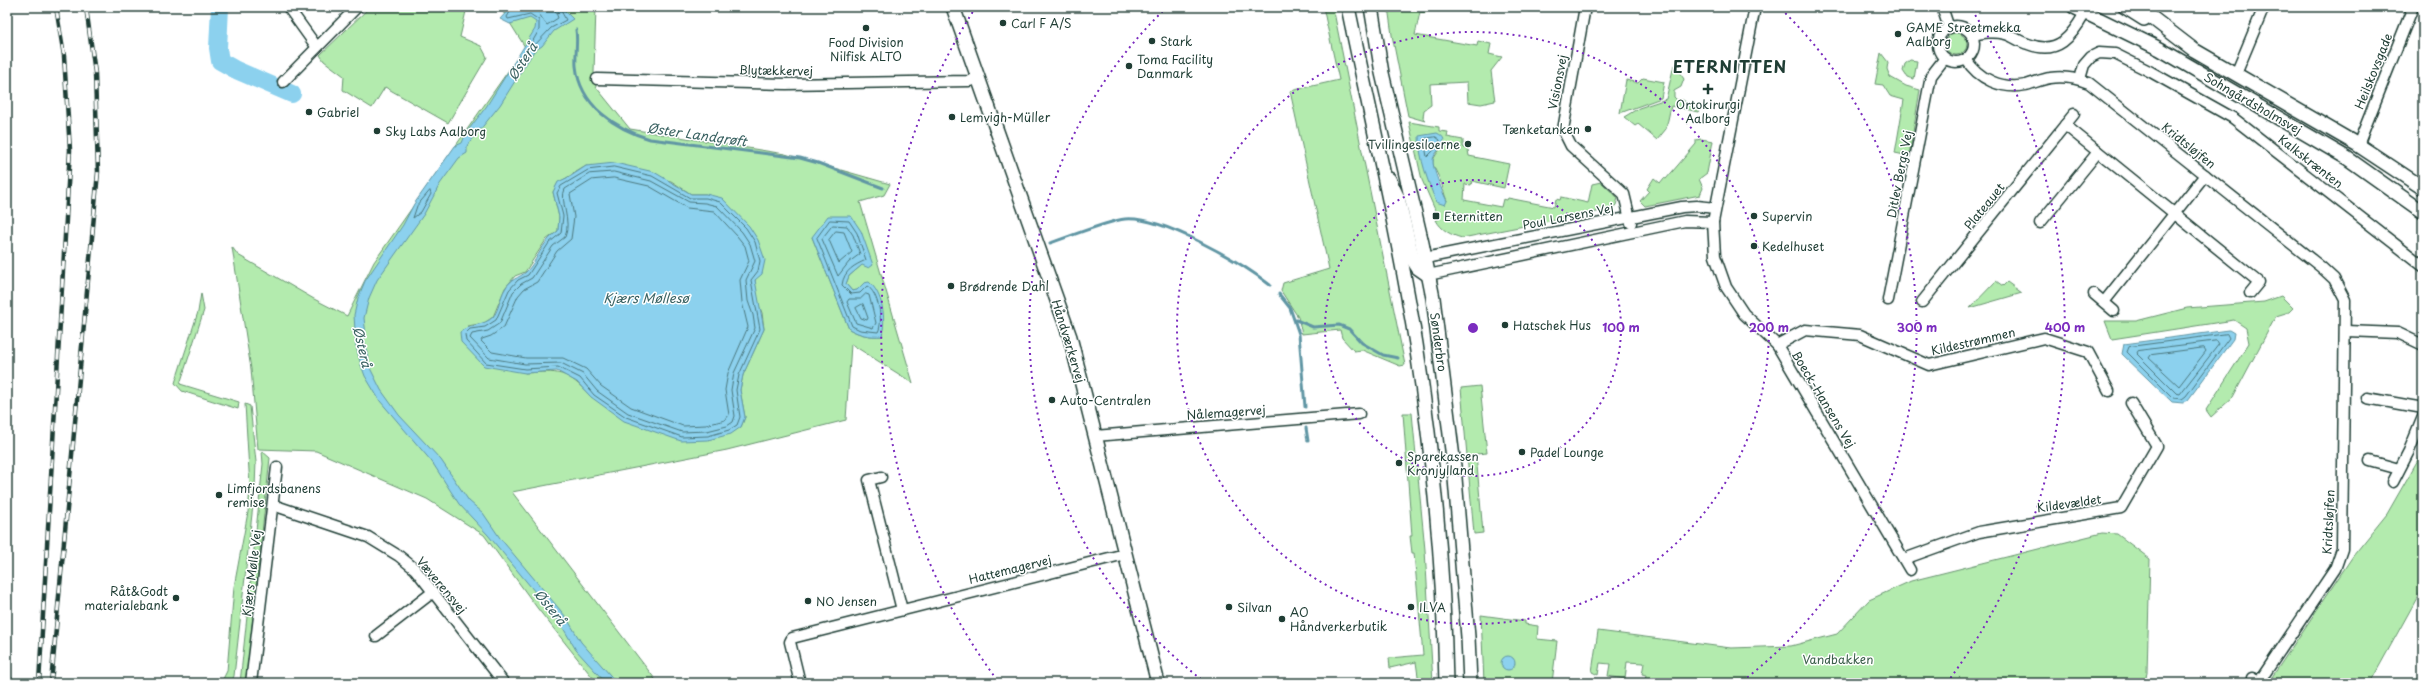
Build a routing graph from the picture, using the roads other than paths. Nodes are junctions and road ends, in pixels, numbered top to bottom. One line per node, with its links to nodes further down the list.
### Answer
1 (288, 7): 17 (street)
2 (357, 7): 17 (street)
3 (953, 7): 22 (street, Håndværkervej)
4 (1348, 7): 29 (street, Sønderbro)
5 (1586, 7): 37 (street, Visionsvej)
6 (1755, 7): 33 (street, Boeck-Hansens Vej)
7 (1942, 7): 14 (street)
8 (2125, 7): 15 (street)
9 (2138, 7): 15 (street, Sohngårdsholmsvej)
10 (2264, 7): 20 (street)
11 (2413, 7): 27 (street, Heilskovsgade)
12 (2083, 9): 16 (street); 31 (street, Sohngårdsholmsvej)
13 (1370, 10): 41 (street, Sønderbro)
14 (1949, 28): 16 (street); 18 (street)
15 (2164, 28): 20 (street, Sohngårdsholmsvej)
16 (1972, 35): 19 (street)
17 (316, 46): 24 (street)
18 (1946, 58): 19 (street); 47 (street, Ditlev Bergs Vej)
19 (1966, 59): 23 (street, Kridtsløjfen)
20 (2236, 74): 27 (street, Sohngårdsholmsvej)
21 (597, 79): 22 (street, Blytækkervej)
22 (978, 79): 60 (street, Håndværkervej)
23 (2080, 79): 30 (street, Kridtsløjfen); 42 (street, Kalkskrænten)
24 (283, 82)
25 (2074, 114): 26 (street, Plateauet)
26 (2065, 125): 28 (street); 48 (street, Plateauet)
27 (2358, 146): 32 (street, Sohngårdsholmsvej)
28 (2098, 152): 36 (street); 39 (street)
29 (1378, 153): 41 (street); 44 (street, Sønderbro)
30 (2205, 175): 36 (street); 51 (street, Kridtsløjfen)
31 (2391, 187): 34 (street); 35 (street, Sohngårdsholmsvej)
32 (2423, 188)
33 (1715, 208): 37 (street, Poul Larsens Vej); 38 (street, Boeck-Hansens Vej)
34 (2423, 209)
35 (2423, 212)
36 (2174, 213): 45 (street); 49 (street)
37 (1630, 218): 40 (street, Visionsvej); 41 (street, Poul Larsens Vej)
38 (1713, 222): 40 (street); 52 (street, Boeck-Hansens Vej)
39 (2040, 223)
40 (1632, 232): 43 (street)
41 (1420, 261): 43 (street, Sønderbro); 44 (street)
42 (2423, 266)
43 (1428, 275): 79 (street, Sønderbro)
44 (1405, 284): 74 (street, Sønderbro)
45 (2250, 293)
46 (2094, 294): 49 (street)
47 (1888, 300)
48 (1922, 302)
49 (2104, 302): 50 (street)
50 (2114, 311)
51 (2346, 331): 53 (street); 73 (street, Kridtsløjfen)
52 (1777, 345): 54 (street, Kildestrømmen); 68 (street, Boeck-Hansens Vej)
53 (2423, 345)
54 (2109, 391)
55 (2367, 398): 57 (street)
56 (2131, 403): 68 (street, Kildevældet)
57 (2423, 408)
58 (1359, 414): 60 (street, Nålemagervej)
59 (2423, 417): 63 (street)
60 (1095, 436): 67 (street, Håndværkervej)
61 (2370, 461): 63 (street)
62 (277, 467): 66 (street, Kjærs Mølle Vej)
63 (2399, 469): 65 (street)
64 (881, 477): 71 (street)
65 (2392, 482)
66 (273, 505): 70 (street, Væverensvej); 75 (street, Kjærs Mølle Vej)
67 (1125, 554): 71 (street, Hattemagervej); 78 (street, Håndværkervej)
68 (1904, 559): 69 (street, Boeck-Hansens Vej)
69 (1910, 570)
70 (433, 592): 72 (street); 76 (street, Væverensvej)
71 (902, 610): 77 (street, Hattemagervej)
72 (376, 636)
73 (2252, 678)
74 (1446, 681)
75 (251, 683)
76 (504, 683)
77 (800, 683)
78 (1158, 683)
79 (1470, 683)

